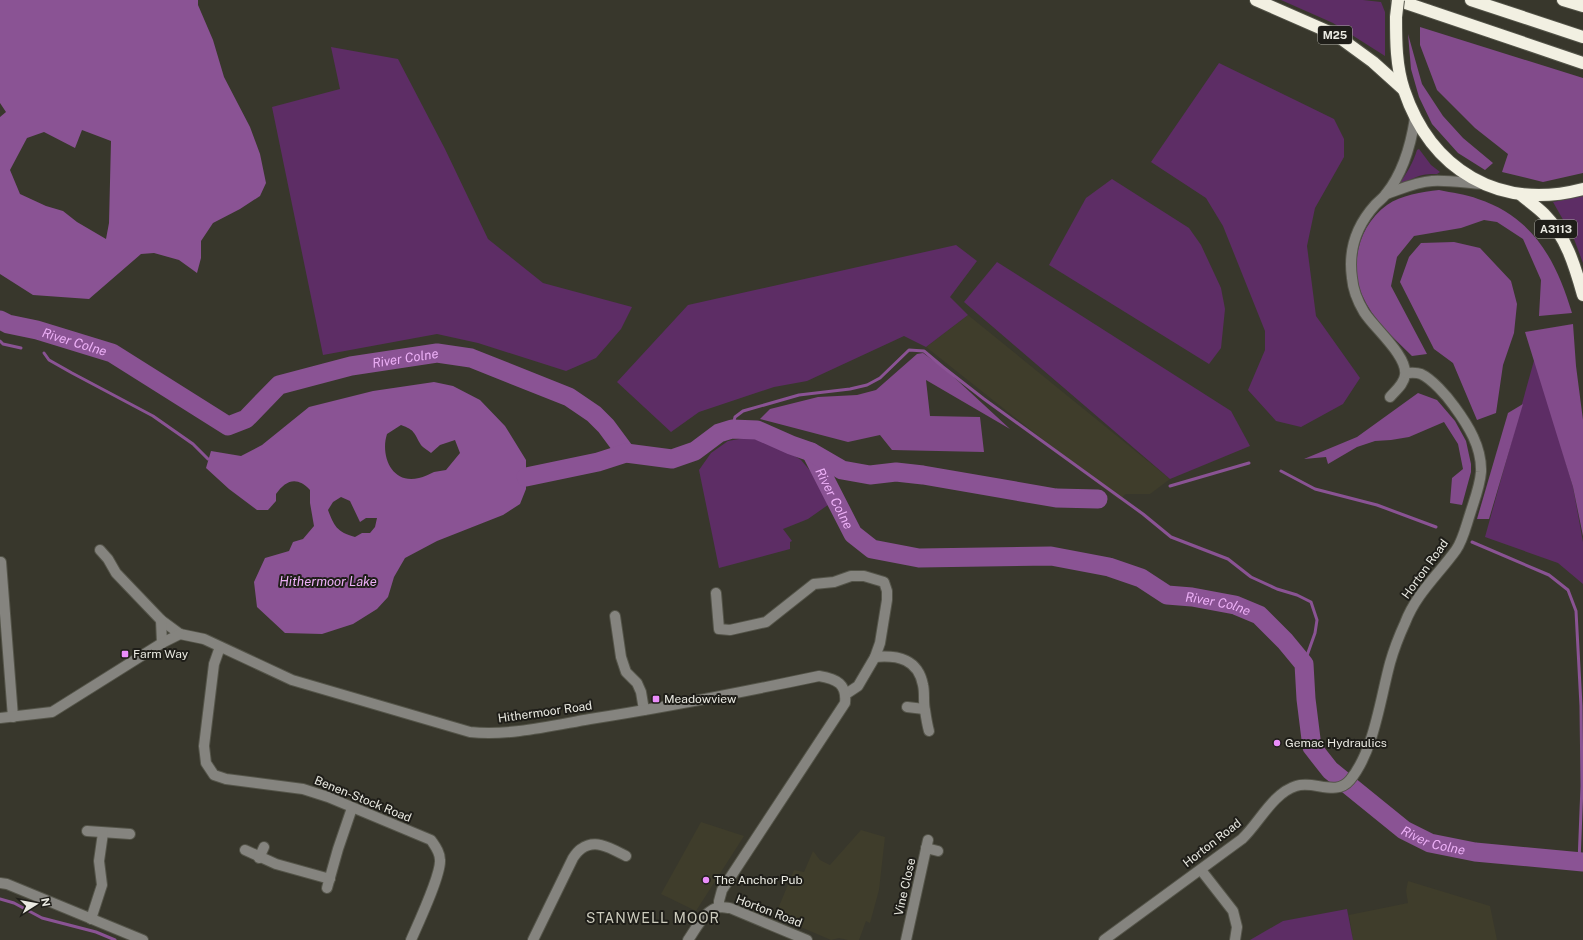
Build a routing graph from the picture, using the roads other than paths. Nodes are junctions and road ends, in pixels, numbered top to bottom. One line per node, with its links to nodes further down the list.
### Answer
1 (1256, 0): 8 (highway, M25)
2 (1398, 0): 7 (highway); 8 (highway, bridge)
3 (1471, 0): 6 (highway)
4 (1563, 0): 5 (highway)
5 (1583, 6)
6 (1583, 37)
7 (1583, 63)
8 (1403, 88): 9 (highway)
9 (1415, 118): 10 (highway); 12 (street)
10 (1482, 184): 12 (street); 13 (highway)
11 (1583, 189): 13 (highway)
12 (1386, 194): 15 (street)
13 (1520, 194): 14 (highway, A3113)
14 (1583, 295)
15 (1406, 373): 16 (street); 43 (street, Horton Road)
16 (1390, 397)
17 (100, 550): 22 (street)
18 (4, 562): 20 (street)
19 (716, 593): 26 (street)
20 (6, 599): 31 (street)
21 (616, 616): 30 (street)
22 (161, 620): 23 (street); 24 (street)
23 (180, 634): 24 (street); 25 (street, Hithermoor Road)
24 (162, 643): 31 (street)
25 (220, 647): 30 (street, Hithermoor Road); 34 (street, Benen-Stock Road)
26 (875, 656): 27 (street); 29 (street)
27 (846, 694): 30 (street, Hithermoor Road); 45 (street)
28 (907, 707): 29 (street)
29 (924, 709): 33 (street)
30 (644, 710)
31 (13, 717): 32 (street)
32 (0, 718)
33 (929, 732)
34 (352, 808): 42 (street); 48 (street, Benen-Stock Road)
35 (87, 831): 36 (street)
36 (103, 833): 37 (street); 46 (street)
37 (130, 834)
38 (264, 847): 42 (street)
39 (245, 850): 42 (street)
40 (938, 851): 52 (street, Vine Close)
41 (626, 856): 49 (street)
42 (259, 858)
43 (1201, 870): 53 (street, Horton Road); 54 (street)
44 (0, 883): 46 (street)
45 (720, 907): 50 (street, Horton Road); 51 (street, Horton Road)
46 (91, 919): 47 (street)
47 (143, 940)
48 (411, 940)
49 (533, 940)
50 (688, 940)
51 (807, 940)
52 (906, 940)
53 (1104, 940)
54 (1235, 940)

